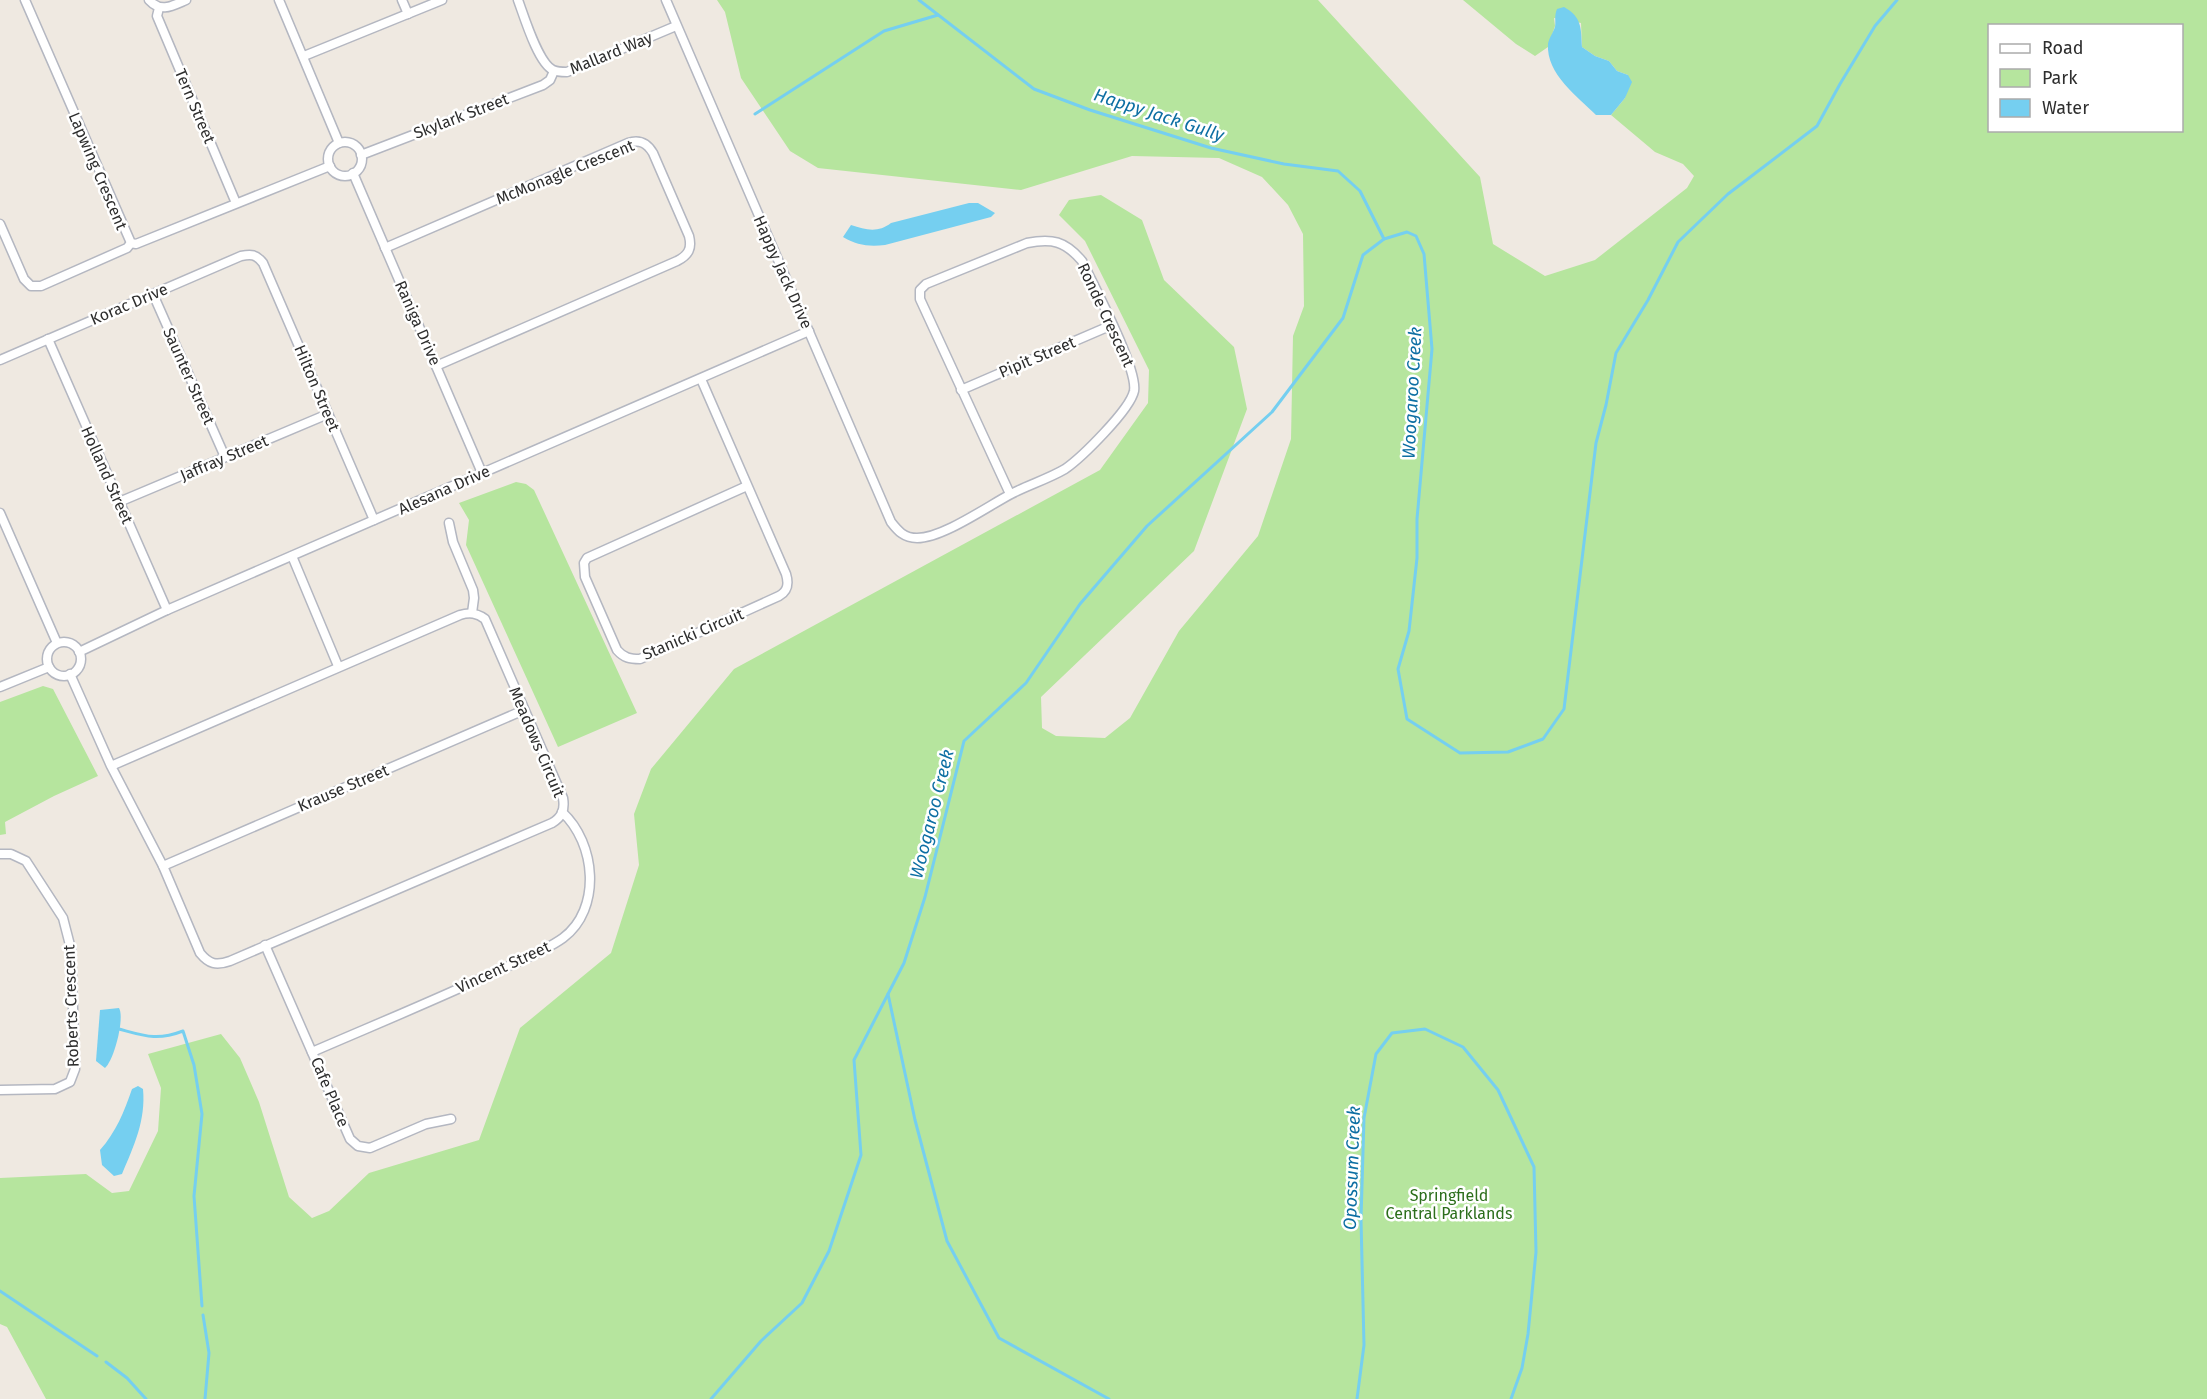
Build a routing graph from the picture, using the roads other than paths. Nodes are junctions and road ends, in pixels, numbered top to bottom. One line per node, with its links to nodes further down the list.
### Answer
1 (25, 0): 20 (street, Lapwing Crescent)
2 (149, 0): 9 (street)
3 (186, 0): 9 (street)
4 (279, 0): 12 (street)
5 (402, 0): 10 (street)
6 (442, 0): 10 (street)
7 (518, 0): 13 (street, Mallard Way)
8 (666, 0): 11 (street, Happy Jack Drive)
9 (159, 8): 18 (street, Tern Street)
10 (408, 14): 12 (street)
11 (676, 26): 13 (street, Mallard Way); 25 (street, Happy Jack Drive)
12 (304, 56): 14 (street)
13 (554, 71): 15 (street, Skylark Street)
14 (339, 143): 15 (street); 16 (street)
15 (361, 155): 17 (street)
16 (330, 166): 17 (street); 18 (street, Lapwing Crescent)
17 (353, 173): 21 (street, Raniga Drive)
18 (237, 203): 20 (street, Lapwing Crescent)
19 (0, 224): 20 (street)
20 (130, 243)
21 (385, 248): 28 (street, Raniga Drive); 28 (street, McMonagle Crescent)
22 (258, 257): 23 (street, Korac Drive); 31 (street, Hilton Street)
23 (153, 294): 26 (street, Korac Drive); 32 (street, Saunter Street)
24 (1112, 325): 30 (street, Pipit Street); 30 (street, Ronde Crescent); 35 (street, Ronde Crescent)
25 (809, 331): 29 (street, Alesana Drive); 40 (street, Happy Jack Drive)
26 (48, 339): 27 (street, Korac Drive); 36 (street, Holland Street)
27 (0, 360)
28 (436, 366): 33 (street, Raniga Drive)
29 (701, 379): 33 (street, Alesana Drive); 34 (street, Stanicki Circuit)
30 (962, 390): 35 (street, Ronde Crescent)
31 (328, 414): 32 (street, Jaffray Street); 38 (street, Hilton Street)
32 (225, 457): 36 (street, Jaffray Street)
33 (482, 473): 38 (street, Alesana Drive)
34 (747, 486): 34 (street, Stanicki Circuit)
35 (1010, 494): 40 (street, Ronde Crescent)
36 (119, 502): 42 (street, Holland Street)
37 (0, 513): 44 (street)
38 (374, 520): 41 (street, Alesana Drive)
39 (449, 523): 43 (street)
40 (909, 537)
41 (292, 556): 42 (street, Alesana Drive); 46 (street)
42 (167, 610): 45 (street, Alesana Drive)
43 (472, 613): 46 (street); 50 (street, Meadows Circuit)
44 (57, 643): 45 (street); 47 (street)
45 (79, 652): 48 (street)
46 (338, 666): 51 (street)
47 (49, 667): 48 (street); 49 (street)
48 (70, 674): 51 (street, Meadows Circuit)
49 (0, 687)
50 (524, 710): 52 (street, Meadows Circuit); 54 (street, Krause Street)
51 (111, 766): 54 (street, Meadows Circuit)
52 (562, 812): 55 (street, Meadows Circuit); 56 (street, Vincent Street)
53 (0, 854): 57 (street, Roberts Crescent)
54 (163, 866): 55 (street, Meadows Circuit)
55 (266, 945): 56 (street, Cafe Place)
56 (312, 1052): 58 (street, Cafe Place)
57 (0, 1090)
58 (451, 1119)

